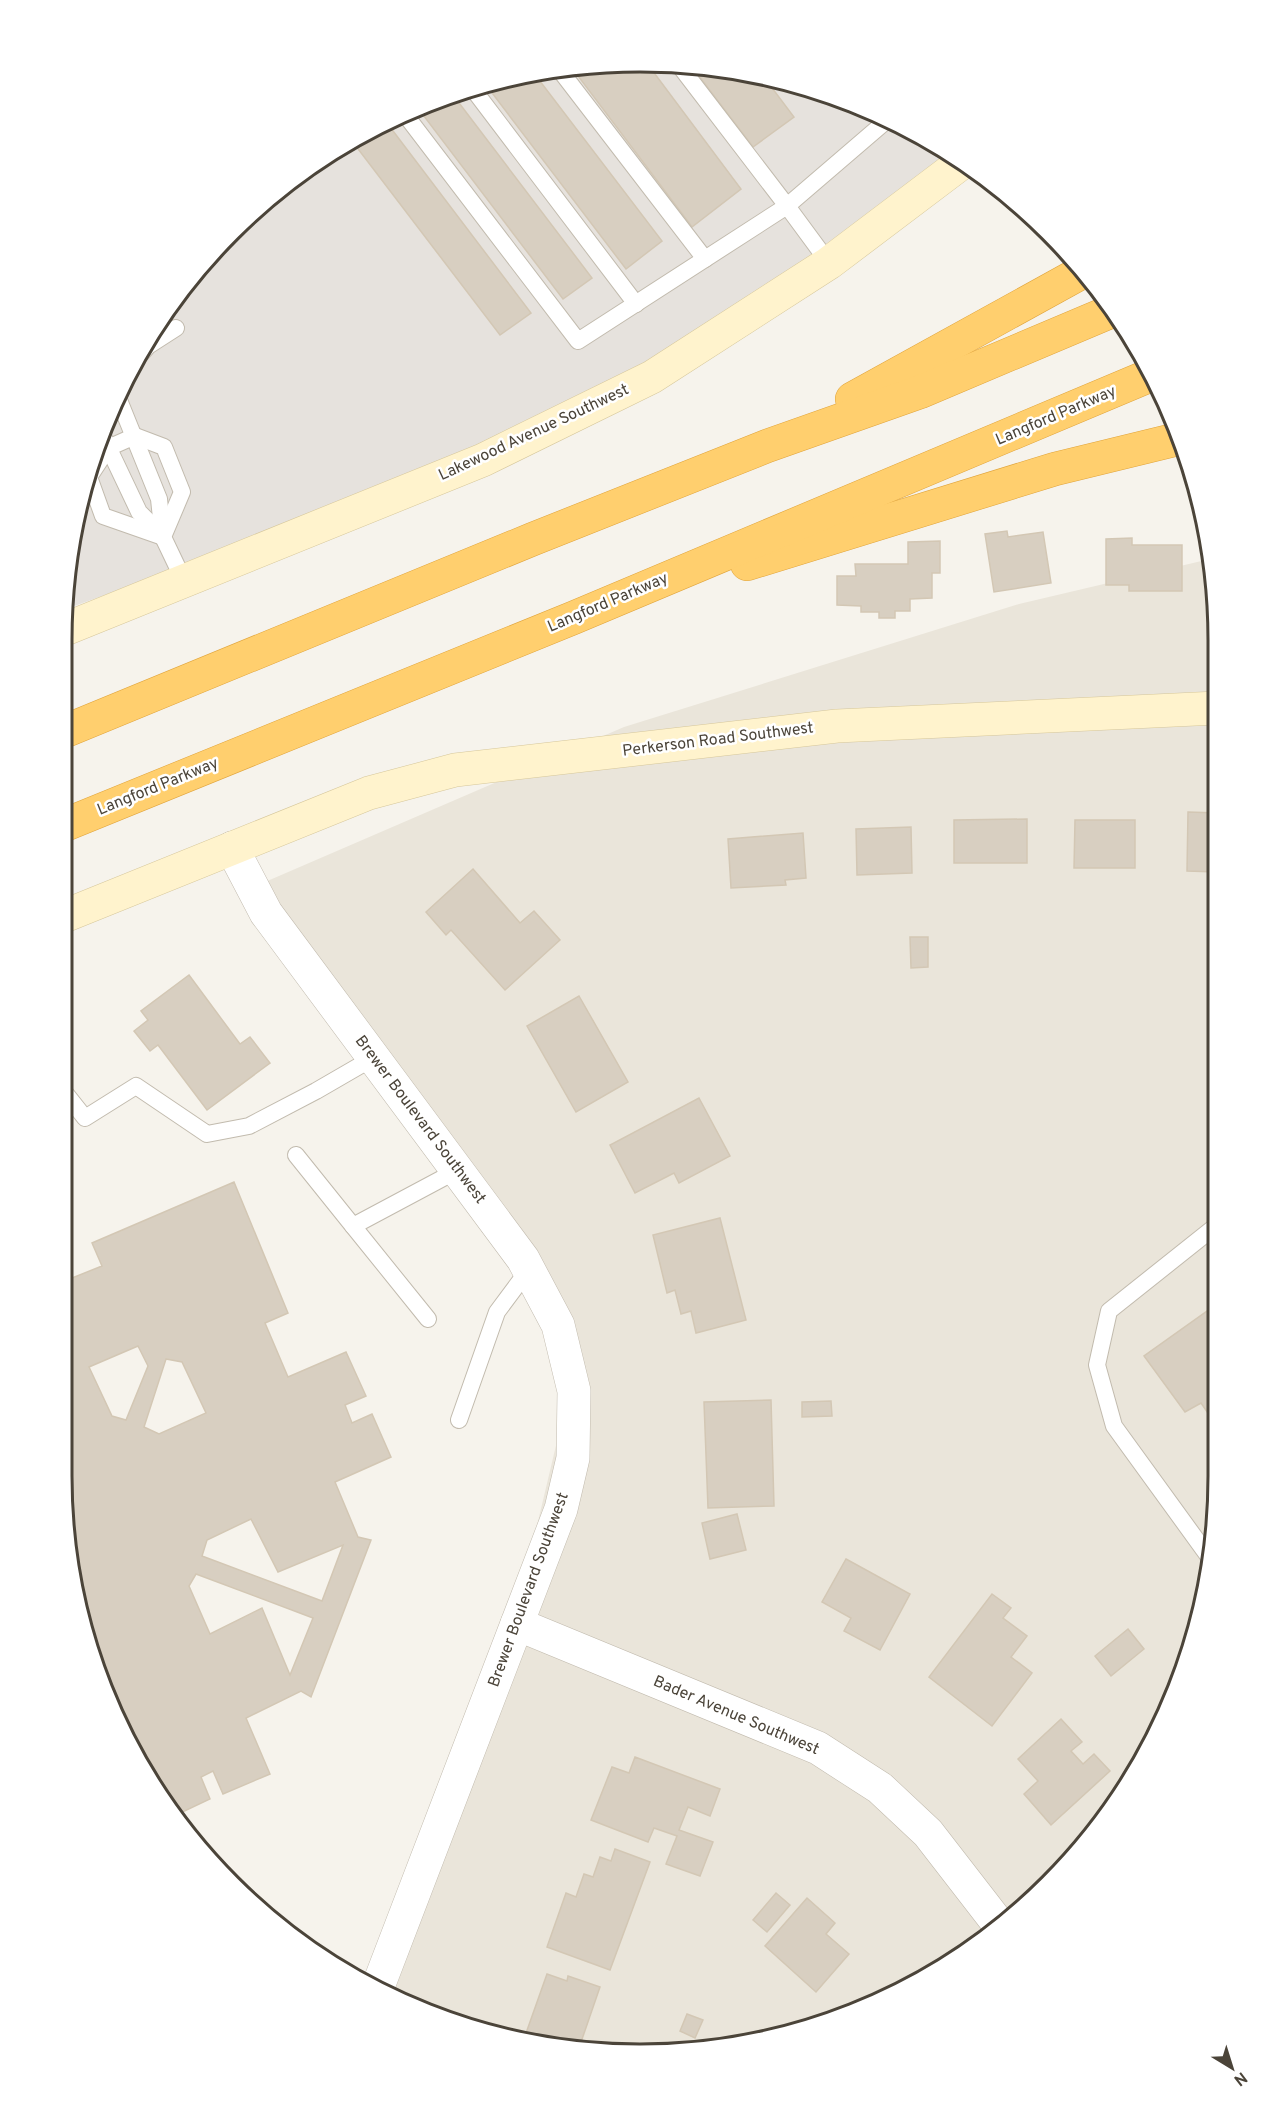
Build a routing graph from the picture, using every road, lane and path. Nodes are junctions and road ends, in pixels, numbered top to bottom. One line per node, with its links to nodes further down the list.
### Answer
1 (686, 74): 7 (lane)
2 (565, 77): 8 (lane)
3 (478, 96): 11 (lane)
4 (410, 121): 11 (lane)
5 (881, 126): 7 (lane)
6 (955, 168): 9 (street, Lakewood Avenue Southwest)
7 (787, 206): 8 (lane); 9 (lane)
8 (705, 259): 11 (lane)
9 (829, 263): 24 (street, Lakewood Avenue Southwest)
10 (1075, 275): 21 (highway)
11 (636, 304)
12 (1105, 314): 21 (highway)
13 (176, 328): 14 (lane)
14 (158, 339)
15 (1143, 378): 25 (highway, Langford Parkway)
16 (122, 407): 17 (lane)
17 (135, 436): 18 (lane); 23 (lane); 23 (lane)
18 (108, 440)
19 (1172, 441): 25 (highway)
20 (107, 445): 23 (lane)
21 (767, 446): 28 (highway)
22 (93, 487): 23 (lane)
23 (163, 537): 24 (lane)
24 (184, 581): 26 (street, Lakewood Avenue Southwest)
25 (573, 618): 29 (highway, Langford Parkway)
26 (72, 626)
27 (1208, 708): 30 (street, Perkerson Road Southwest)
28 (72, 728)
29 (72, 822)
30 (232, 848): 31 (street); 32 (street, Brewer Boulevard Southwest)
31 (72, 913)
32 (373, 1058): 33 (lane); 35 (street, Brewer Boulevard Southwest)
33 (72, 1102)
34 (296, 1155): 36 (lane)
35 (458, 1170): 36 (lane); 38 (street, Brewer Boulevard Southwest)
36 (353, 1226): 39 (lane)
37 (1208, 1232): 41 (lane)
38 (529, 1269): 40 (lane); 42 (street, Brewer Boulevard Southwest)
39 (428, 1319)
40 (459, 1420)
41 (1203, 1549)
42 (518, 1624): 43 (street, Bader Avenue Southwest); 44 (street, Brewer Boulevard Southwest)
43 (995, 1920)
44 (380, 1981)

